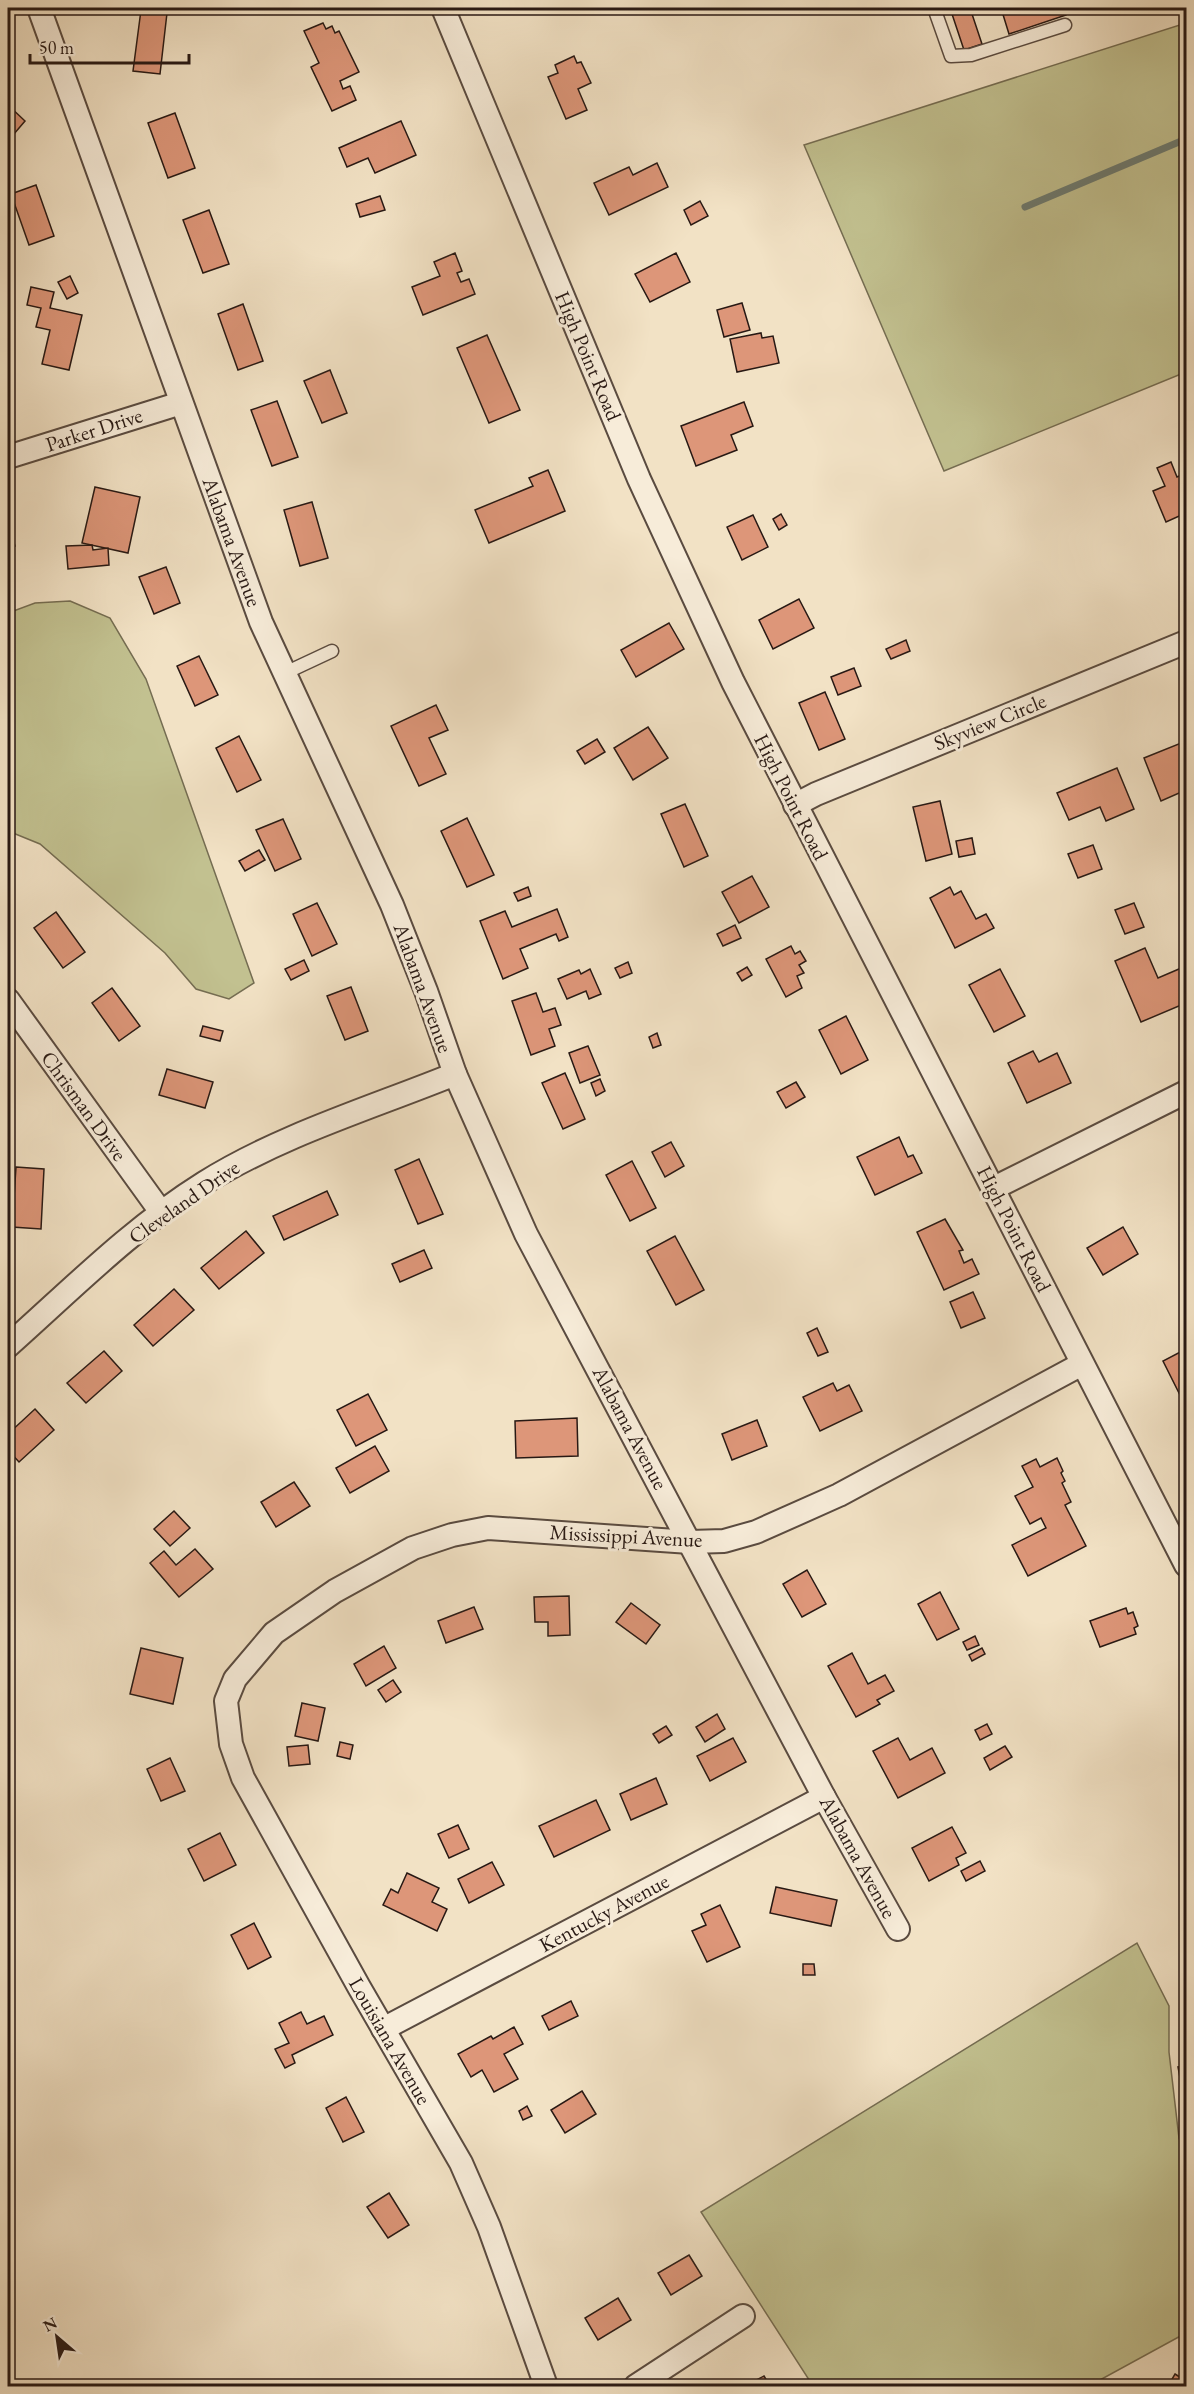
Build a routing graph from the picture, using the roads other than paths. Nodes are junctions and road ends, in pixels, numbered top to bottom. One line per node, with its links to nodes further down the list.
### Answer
1 (39, 8): 5 (street, Alabama Avenue)
2 (443, 8): 10 (street, High Point Road)
3 (934, 8): 4 (lane)
4 (1065, 25)
5 (181, 403): 6 (street, Parker Drive); 9 (street, Alabama Avenue)
6 (8, 457)
7 (1186, 642): 10 (street, Skyview Circle)
8 (332, 651): 9 (lane)
9 (285, 673): 12 (street, Alabama Avenue)
10 (795, 805): 14 (street, High Point Road)
11 (8, 1000): 15 (street, Chrisman Drive)
12 (455, 1074): 15 (street, Cleveland Drive); 18 (street, Alabama Avenue)
13 (1186, 1092): 14 (street)
14 (994, 1188): 17 (street, High Point Road)
15 (161, 1212): 16 (street, Cleveland Drive)
16 (8, 1346)
17 (1082, 1364): 18 (street, Mississippi Avenue); 19 (street, High Point Road)
18 (690, 1542): 20 (street, Mississippi Avenue); 21 (street, Alabama Avenue)
19 (1186, 1565)
20 (226, 1701): 23 (street, Louisiana Avenue)
21 (824, 1797): 22 (street, Alabama Avenue); 23 (street, Kentucky Avenue)
22 (898, 1929)
23 (383, 2029): 25 (street, Louisiana Avenue)
24 (743, 2316): 26 (street)
25 (546, 2386)
26 (636, 2386)

